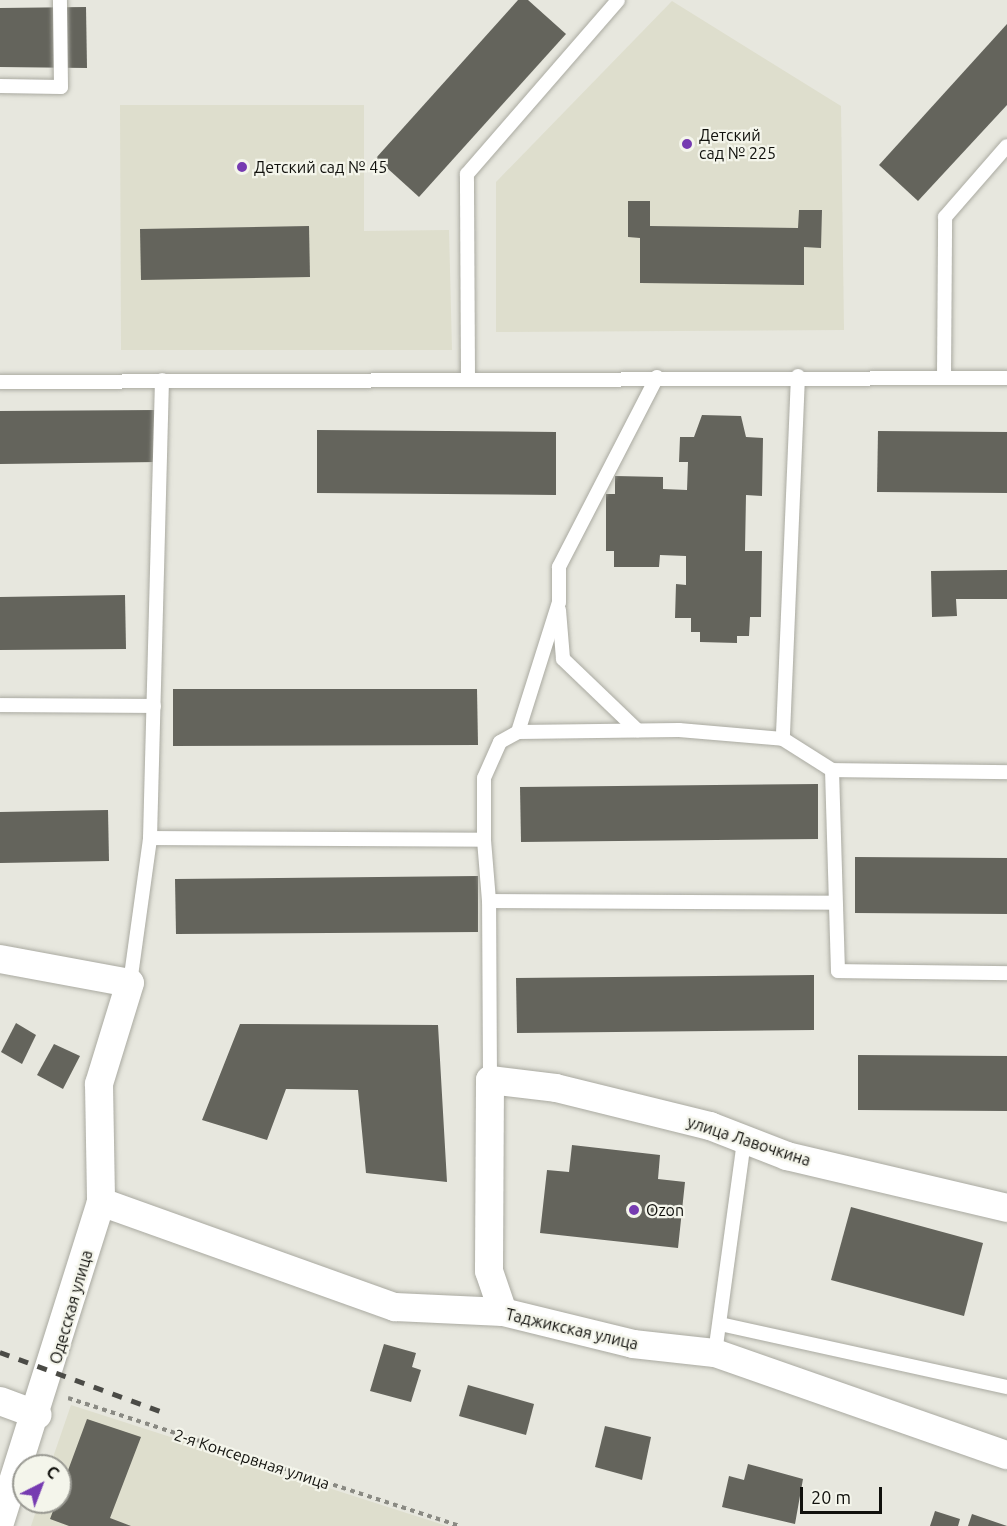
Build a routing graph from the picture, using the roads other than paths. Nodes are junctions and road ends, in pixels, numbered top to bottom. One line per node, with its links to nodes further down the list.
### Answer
1 (60, 0): 3 (lane)
2 (618, 0): 7 (lane)
3 (0, 86)
4 (1007, 146): 8 (lane)
5 (798, 376): 6 (lane); 8 (lane); 17 (lane)
6 (657, 377): 7 (lane); 12 (lane)
7 (468, 378): 10 (lane)
8 (944, 378): 9 (lane)
9 (1007, 378)
10 (162, 380): 11 (lane); 14 (lane)
11 (0, 382)
12 (559, 602): 15 (lane); 16 (lane)
13 (0, 705): 14 (lane)
14 (154, 706): 20 (lane)
15 (637, 730): 16 (lane); 17 (lane)
16 (518, 732): 21 (lane)
17 (783, 739): 18 (lane)
18 (832, 770): 19 (lane); 23 (lane)
19 (1007, 772)
20 (150, 838): 21 (lane); 26 (lane)
21 (484, 840): 22 (lane)
22 (489, 901): 23 (lane); 27 (lane)
23 (835, 903): 25 (lane)
24 (0, 959): 26 (street)
25 (1007, 973)
26 (130, 983): 29 (street, Одесская улица)
27 (490, 1080): 28 (street, улица Лавочкина); 31 (street)
28 (744, 1140): 30 (street, улица Лавочкина); 32 (lane)
29 (101, 1202): 31 (street, Таджикская улица); 36 (street, Одесская улица)
30 (1007, 1208)
31 (503, 1312): 33 (street, Таджикская улица)
32 (720, 1324): 33 (lane); 34 (lane)
33 (715, 1353): 37 (street, Таджикская улица)
34 (1007, 1387)
35 (0, 1401): 36 (street)
36 (41, 1403): 38 (street, Одесская улица)
37 (1007, 1455)
38 (0, 1522)

